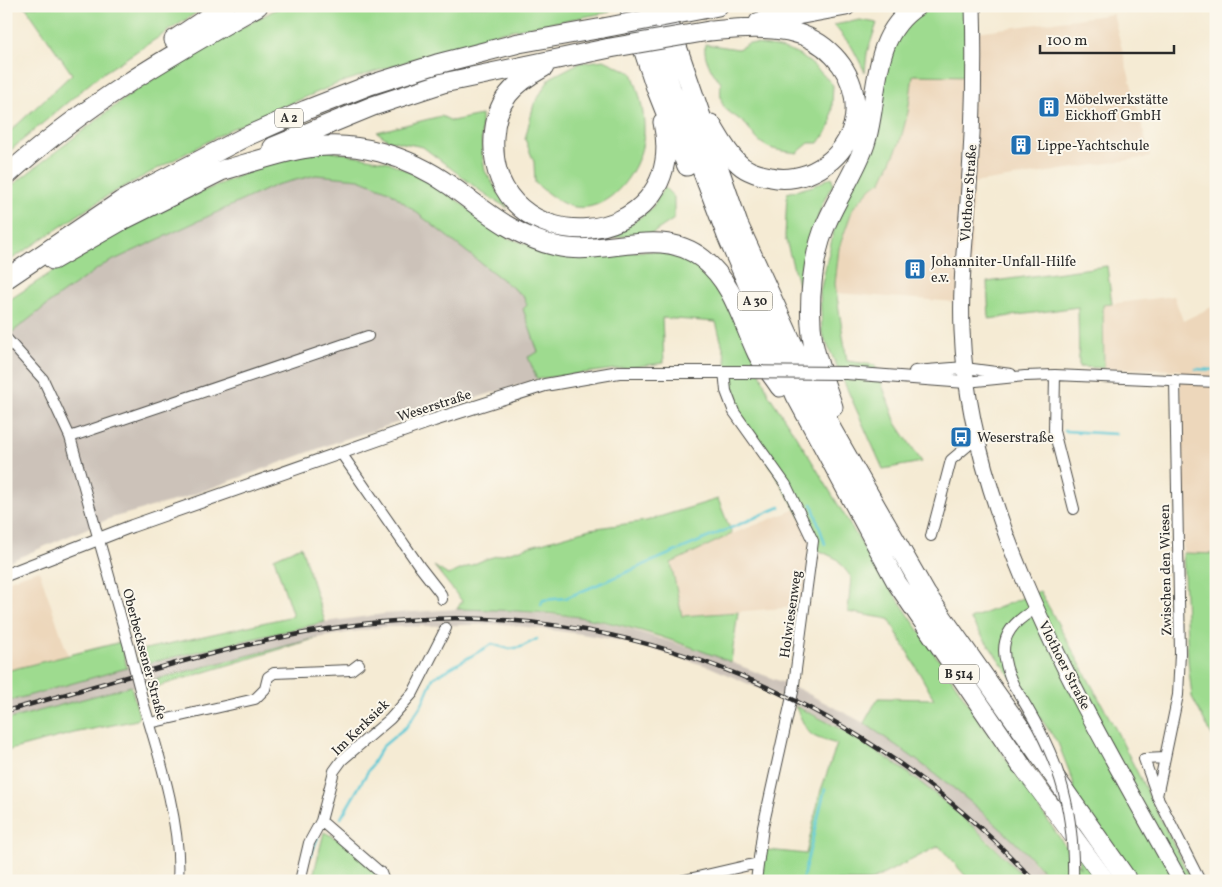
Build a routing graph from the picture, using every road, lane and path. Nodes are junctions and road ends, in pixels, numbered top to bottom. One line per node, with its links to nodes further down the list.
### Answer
1 (225, 6): 14 (highway)
2 (258, 6): 14 (highway)
3 (629, 6): 13 (highway)
4 (644, 6): 35 (highway, A 30)
5 (663, 6): 36 (highway, A 30)
6 (673, 6): 15 (highway)
7 (846, 6): 11 (highway)
8 (917, 6): 27 (highway)
9 (973, 6): 22 (main road, Vlothoer Straße)
10 (710, 8): 18 (highway, A 2, bridge)
11 (709, 31): 12 (highway, bridge); 15 (highway)
12 (575, 54): 13 (highway); 16 (highway)
13 (656, 88): 26 (highway)
14 (99, 101): 17 (highway)
15 (711, 124): 27 (highway)
16 (214, 173): 18 (highway); 26 (highway)
17 (6, 176)
18 (6, 281)
19 (368, 336): 28 (street)
20 (8, 339): 28 (street, Oberbecksener Straße)
21 (724, 371): 22 (street, Weserstraße, bridge); 30 (street, Weserstraße); 46 (street, Holwiesenweg)
22 (966, 375): 23 (street, Weserstraße); 29 (main road, Vlothoer Straße)
23 (1055, 375): 24 (street, Weserstraße); 31 (street)
24 (1175, 380): 25 (street, Weserstraße); 42 (street, Zwischen den Wiesen)
25 (1216, 382)
26 (784, 392): 35 (highway)
27 (833, 409): 36 (highway)
28 (70, 438): 33 (street, Oberbecksener Straße)
29 (977, 438): 32 (street); 38 (main road, Vlothoer Straße)
30 (341, 453): 33 (street, Weserstraße); 37 (street)
31 (1074, 509)
32 (931, 536)
33 (99, 539): 34 (street, Weserstraße); 41 (street, Oberbecksener Straße, bridge)
34 (6, 575)
35 (897, 582): 43 (highway, B 514)
36 (926, 594): 54 (highway, B 514)
37 (442, 599)
38 (1036, 609): 52 (street, bridge); 55 (main road, Vlothoer Straße)
39 (446, 628): 45 (street, Im Kerksiek)
40 (359, 664): 41 (street)
41 (150, 723): 47 (street, Oberbecksener Straße)
42 (1165, 758): 44 (street, Zwischen den Wiesen); 44 (street)
43 (1021, 765): 53 (highway, B 514)
44 (1157, 796): 56 (street)
45 (321, 821): 48 (street, Im Kerksiek); 49 (street)
46 (758, 864): 50 (street); 51 (street, Holwiesenweg)
47 (178, 881)
48 (300, 881)
49 (384, 881)
50 (680, 881)
51 (756, 881)
52 (1073, 881)
53 (1106, 881)
54 (1128, 881)
55 (1180, 881)
56 (1200, 881)

